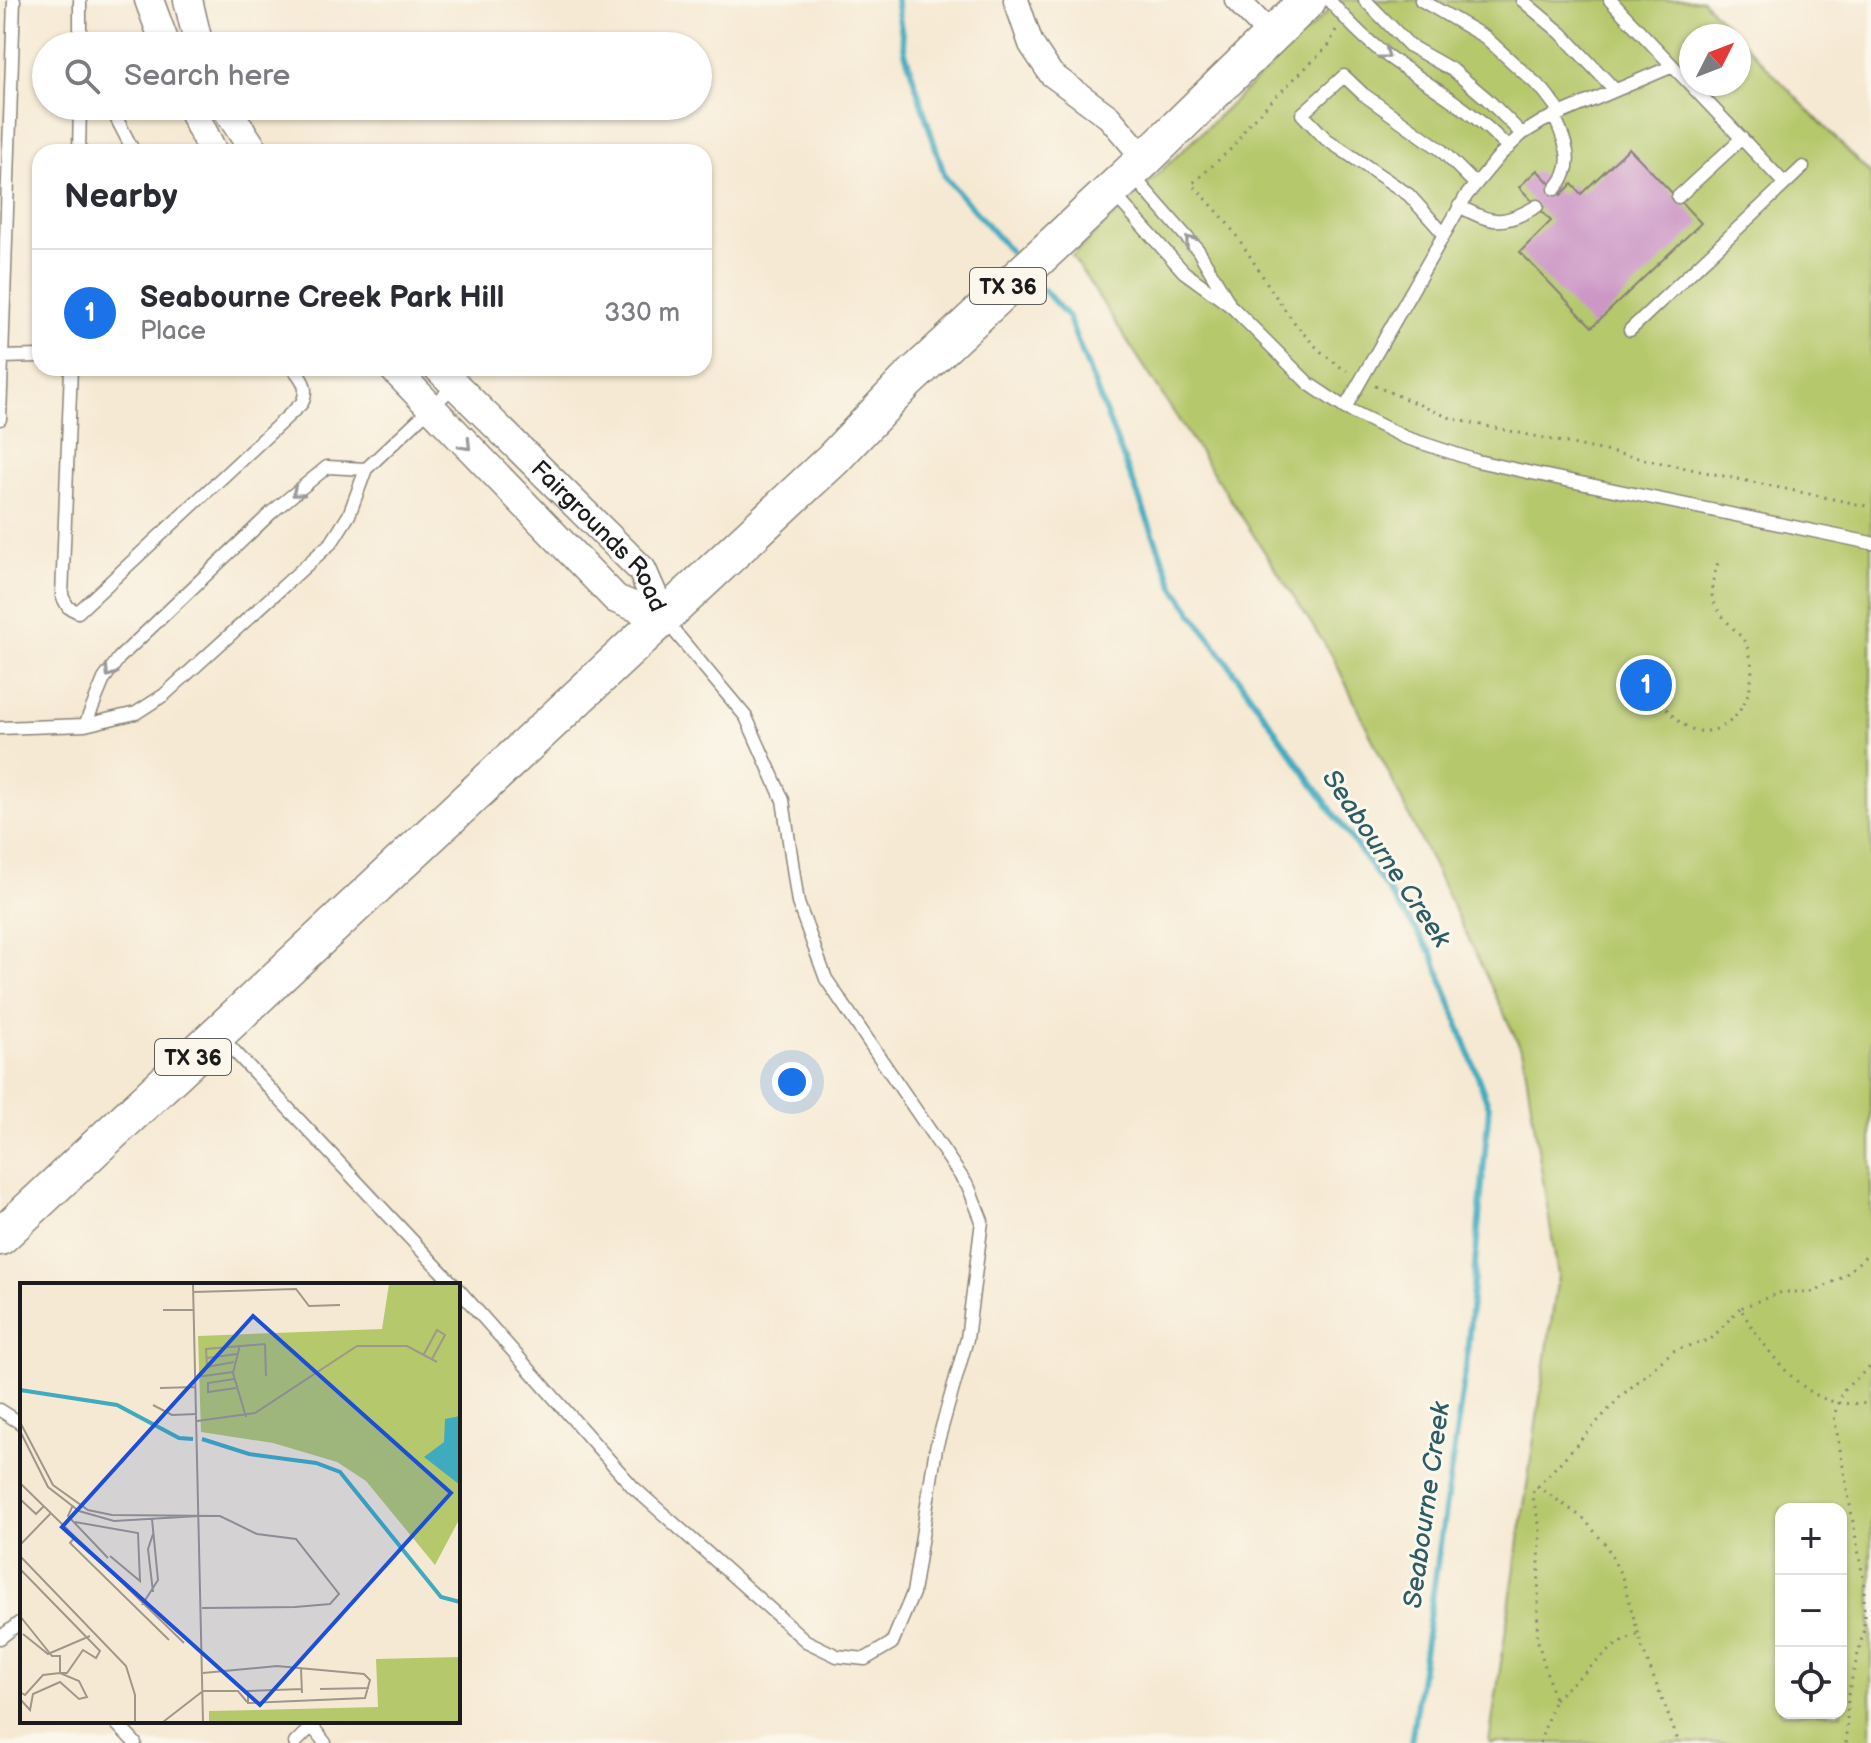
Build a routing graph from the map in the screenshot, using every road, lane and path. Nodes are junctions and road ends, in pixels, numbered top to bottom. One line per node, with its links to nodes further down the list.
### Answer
1 (14, 0): 20 (lane)
2 (80, 0): 14 (lane)
3 (149, 0): 15 (street)
4 (188, 0): 16 (street)
5 (1016, 0): 34 (street)
6 (1237, 0): 17 (street)
7 (1308, 0): 17 (main road, TX 36)
8 (1329, 0): 13 (lane)
9 (1365, 0): 26 (lane)
10 (1421, 0): 21 (lane)
11 (1522, 0): 19 (lane)
12 (1610, 0): 18 (lane)
13 (1347, 20): 32 (lane, one-way to 32); 51 (path)
14 (81, 32)
15 (161, 32)
16 (196, 32)
17 (1271, 35): 34 (main road, TX 36)
18 (1673, 66): 19 (lane); 27 (lane)
19 (1615, 90): 21 (lane)
20 (5, 106): 42 (lane)
21 (1557, 114): 26 (lane); 37 (lane)
22 (80, 120): 28 (lane)
23 (117, 120): 29 (lane)
24 (197, 120): 30 (street)
25 (234, 120): 31 (street)
26 (1522, 134): 32 (lane)
27 (1742, 138): 36 (lane); 38 (lane)
28 (79, 144)
29 (130, 144)
30 (209, 144)
31 (250, 144)
32 (1508, 148): 35 (lane)
33 (1803, 167): 36 (lane)
34 (1129, 174): 43 (lane, one-way to 34); 43 (lane); 59 (main road, TX 36)
35 (1475, 184): 39 (lane); 41 (lane)
36 (1785, 184): 44 (lane)
37 (1555, 189)
38 (1678, 197)
39 (1459, 206): 40 (lane); 41 (lane)
40 (1537, 206)
41 (1443, 233): 51 (lane)
42 (2, 274): 46 (lane)
43 (1232, 307): 53 (lane)
44 (1630, 330)
45 (32, 356): 46 (lane)
46 (1, 357): 54 (lane)
47 (71, 376): 48 (lane)
48 (299, 376)
49 (400, 376): 52 (street, Fairgrounds Road)
50 (446, 377): 52 (lane); 59 (street, Fairgrounds Road)
51 (1361, 379): 53 (lane); 56 (path)
52 (430, 408): 55 (lane); 59 (street, Fairgrounds Road, one-way to 59)
53 (1345, 408): 57 (lane)
54 (0, 419)
55 (366, 469): 61 (lane); 61 (lane, one-way to 61)
56 (1871, 507)
57 (1871, 543)
58 (1718, 562): 60 (path)
59 (663, 618): 63 (main road, TX 36); 67 (lane)
60 (1656, 697)
61 (85, 725): 62 (lane)
62 (0, 728)
63 (218, 1033): 64 (main road, TX 36); 66 (lane)
64 (0, 1237)
65 (1871, 1251): 68 (path)
66 (452, 1283)
67 (460, 1292)
68 (1740, 1308): 70 (path); 74 (path)
69 (1871, 1366): 70 (path)
70 (1838, 1403): 71 (path); 86 (path)
71 (1871, 1404)
72 (0, 1410): 73 (lane)
73 (20, 1423)
74 (1537, 1486): 76 (path); 78 (path)
75 (20, 1624): 77 (lane)
76 (1639, 1634): 78 (path); 85 (path)
77 (0, 1638)
78 (1554, 1699): 84 (path)
79 (116, 1723): 81 (lane)
80 (310, 1724): 82 (lane); 83 (lane)
81 (135, 1743)
82 (295, 1743)
83 (325, 1743)
84 (1540, 1743)
85 (1679, 1743)
86 (1846, 1743)

